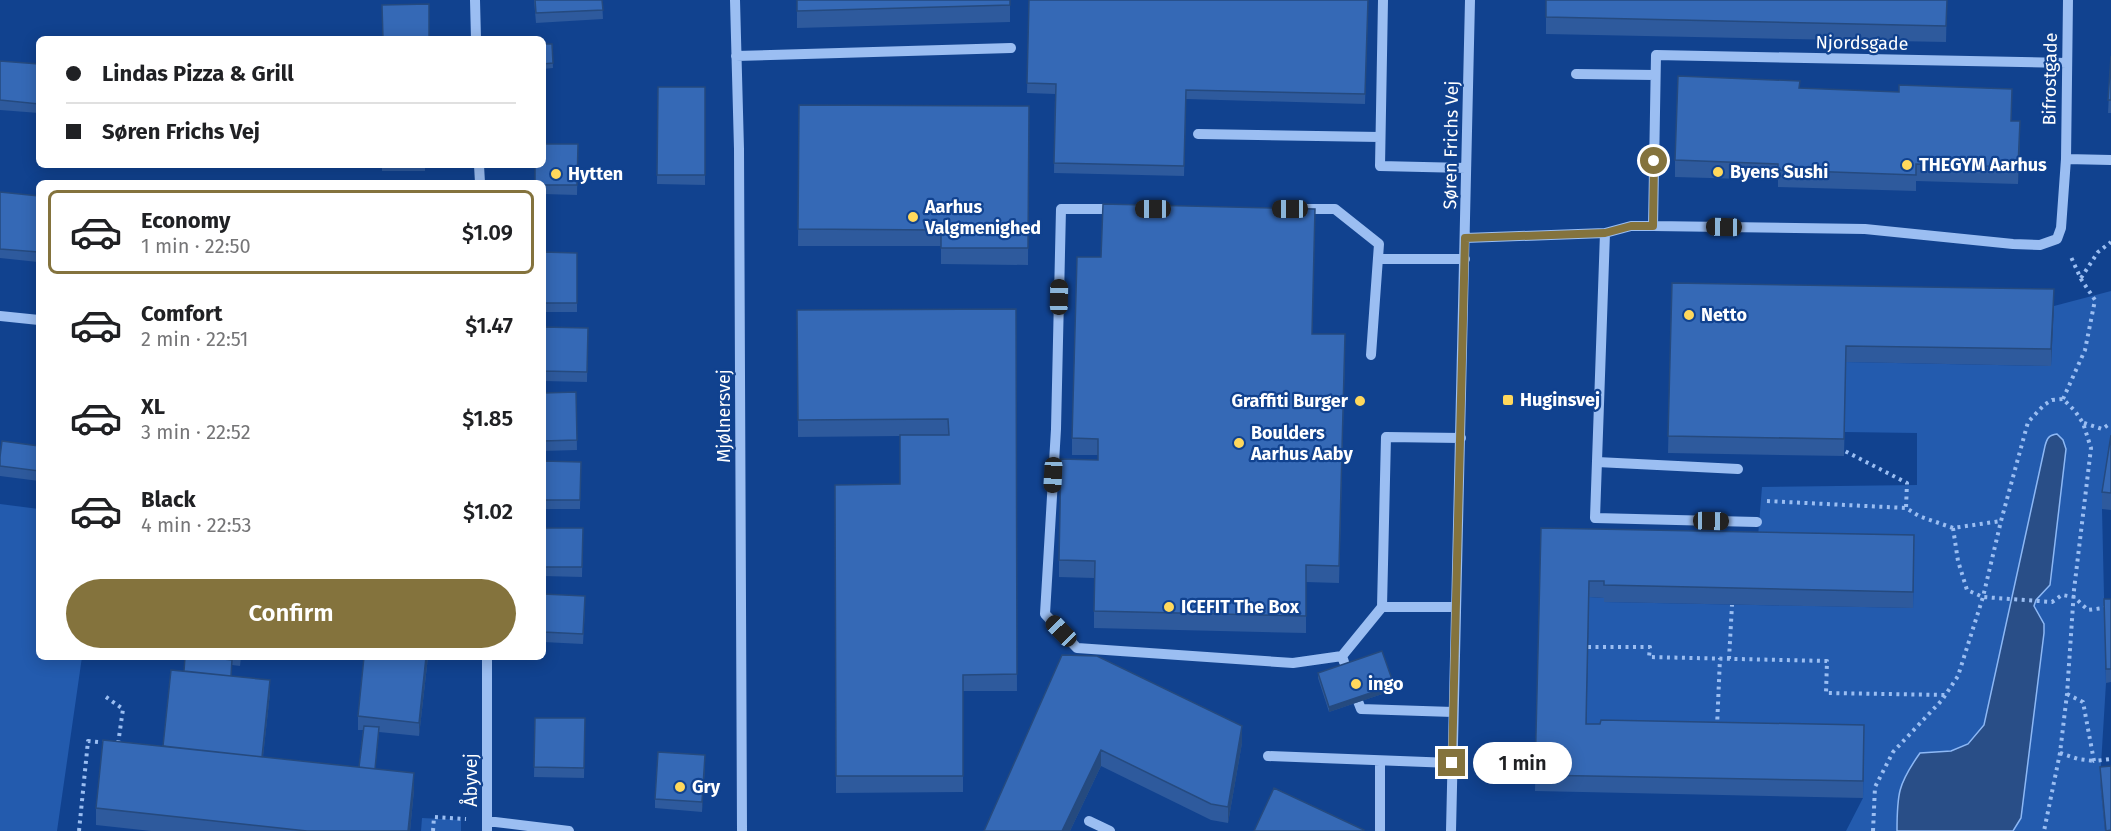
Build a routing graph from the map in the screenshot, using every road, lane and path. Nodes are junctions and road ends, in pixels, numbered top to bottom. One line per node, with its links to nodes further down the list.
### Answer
1 (475, 0): 6 (street)
2 (735, 0): 8 (street, Mjølnersvej)
3 (1383, 0): 13 (street)
4 (1470, 0): 16 (street, Søren Frichs Vej)
5 (2068, 0): 9 (street, Bifrostgade)
6 (476, 36)
7 (1011, 48): 8 (street)
8 (736, 56): 69 (street, Mjølnersvej)
9 (2067, 63): 11 (street, Njordsgade); 14 (street, Bifrostgade)
10 (1576, 74): 11 (street)
11 (1655, 75): 19 (street)
12 (1198, 134): 13 (street)
13 (1380, 137): 16 (street)
14 (2066, 159): 15 (street); 22 (street, Bifrostgade)
15 (2111, 160)
16 (1466, 168): 21 (street, Søren Frichs Vej)
17 (1133, 209): 49 (street)
18 (1276, 209): 24 (street)
19 (1653, 226): 20 (street); 22 (street)
20 (1605, 233): 21 (street); 35 (street)
21 (1465, 238): 25 (street, Søren Frichs Vej)
22 (2057, 239): 26 (path)
23 (2111, 242): 26 (path)
24 (1378, 259): 25 (street); 29 (street)
25 (1465, 259): 33 (street, Søren Frichs Vej)
26 (2081, 279): 30 (path)
27 (0, 316): 28 (street)
28 (36, 320)
29 (1371, 355)
30 (2063, 399): 31 (path); 39 (path)
31 (2083, 423): 32 (path); 43 (path)
32 (2111, 423)
33 (1461, 438): 45 (street); 46 (street, Søren Frichs Vej)
34 (1833, 445): 38 (path)
35 (1597, 462): 36 (street); 40 (street)
36 (1738, 469)
37 (1760, 500): 38 (path)
38 (1906, 508): 41 (path)
39 (2001, 521): 41 (path); 42 (path)
40 (1757, 522)
41 (1953, 528): 42 (path)
42 (1983, 597): 43 (path); 54 (path)
43 (2074, 597): 47 (path); 53 (path)
44 (1732, 605): 51 (path)
45 (1382, 607): 46 (street); 49 (street)
46 (1456, 607): 56 (street, Søren Frichs Vej)
47 (2111, 607)
48 (1588, 647): 50 (path)
49 (1342, 656): 56 (street)
50 (1720, 658): 51 (path); 57 (path)
51 (1729, 659): 54 (path)
52 (487, 660): 65 (street, Åbyvej)
53 (2067, 694): 58 (path); 62 (path)
54 (1946, 696): 73 (path)
55 (106, 697): 66 (path)
56 (1453, 712): 63 (street, Søren Frichs Vej)
57 (1717, 727)
58 (2060, 753): 62 (path); 74 (path)
59 (1268, 756): 61 (street)
60 (2111, 759): 62 (path)
61 (1380, 761): 63 (street); 71 (street)
62 (2094, 761)
63 (1452, 763): 72 (street, Søren Frichs Vej)
64 (1089, 821): 70 (street)
65 (487, 826): 67 (path); 68 (street, Åbyvej)
66 (79, 831)
67 (433, 831)
68 (569, 831)
69 (742, 831)
70 (1110, 831)
71 (1380, 831)
72 (1451, 831)
73 (1873, 831)
74 (2044, 831)

